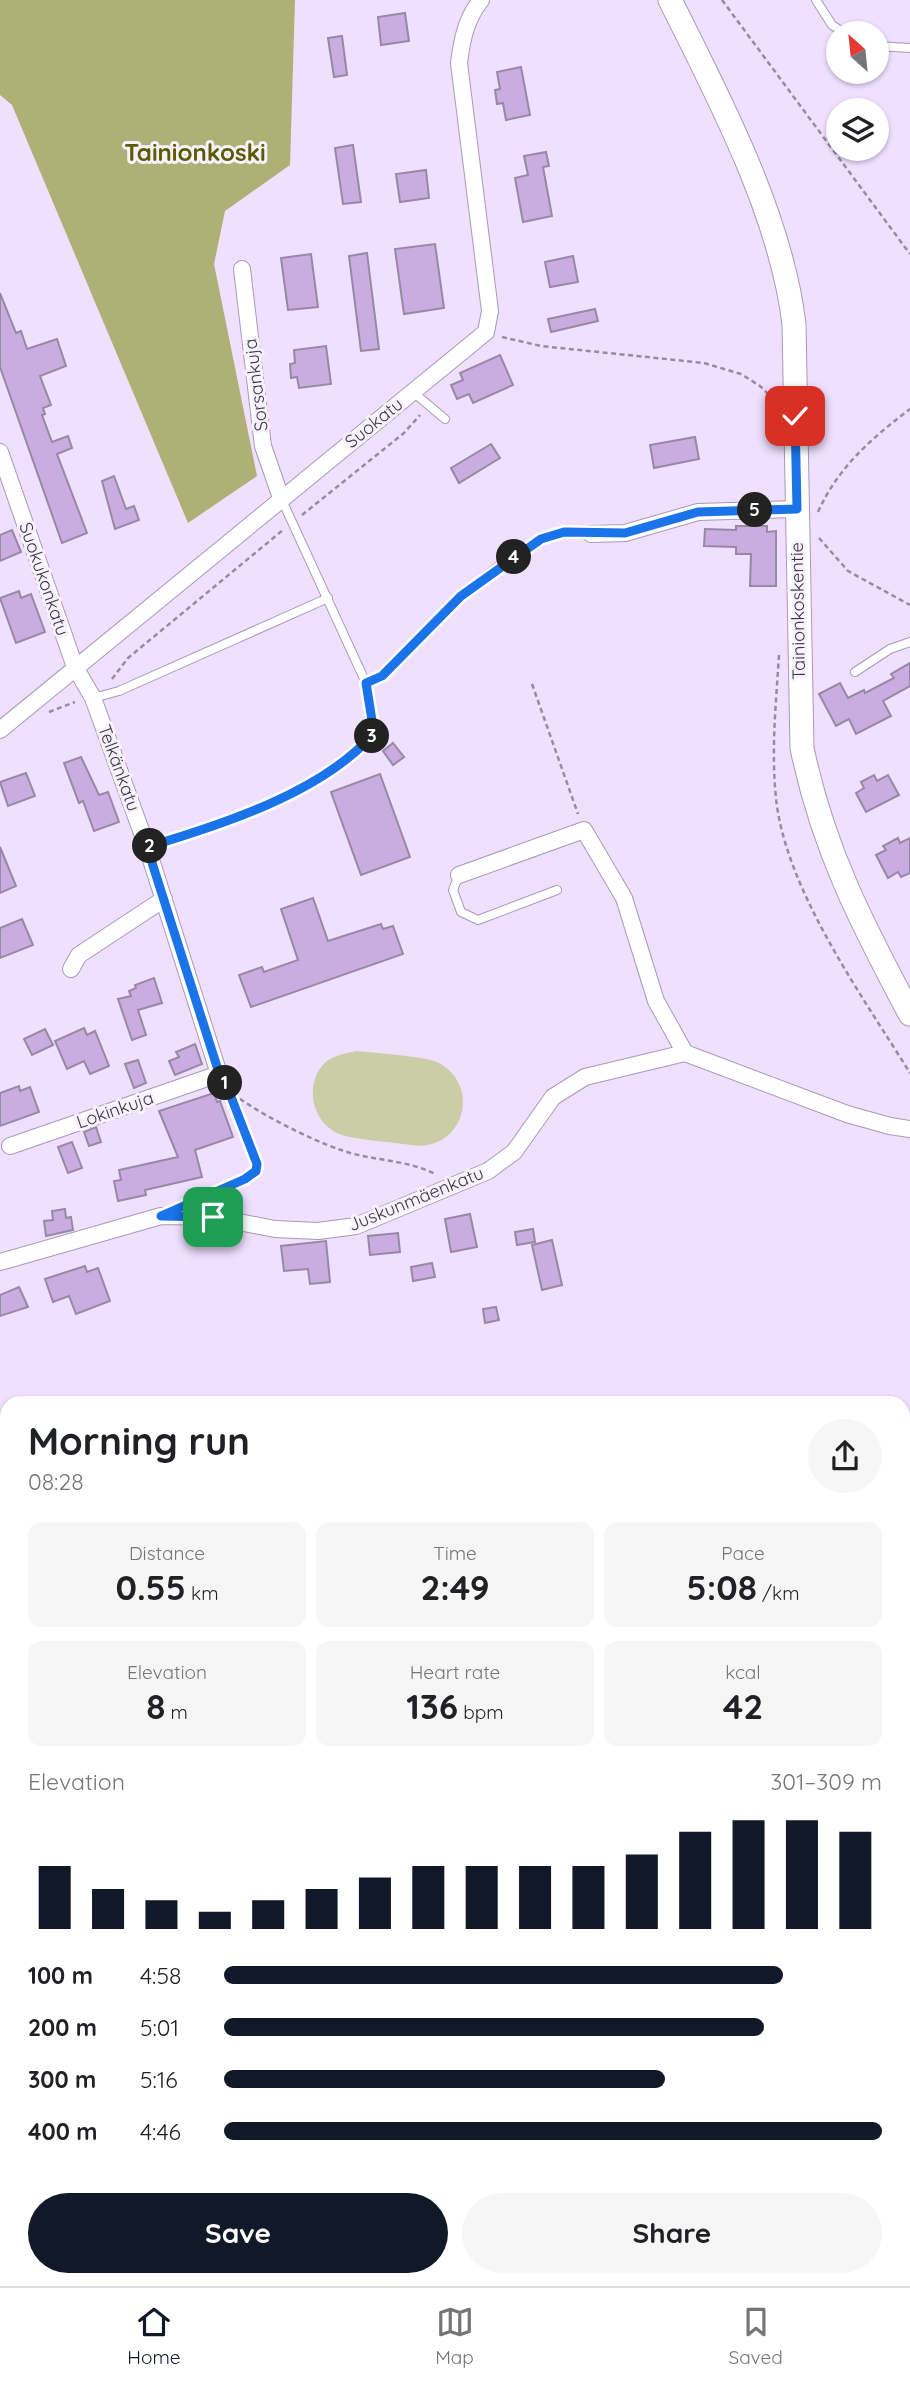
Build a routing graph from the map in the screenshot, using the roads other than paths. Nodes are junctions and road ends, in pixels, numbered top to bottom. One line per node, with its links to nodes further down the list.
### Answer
1 (670, 0): 12 (street, Tainionkoskentie)
2 (816, 0): 4 (lane)
3 (474, 4): 8 (street, Suokatu)
4 (829, 21)
5 (889, 47): 6 (lane)
6 (910, 48)
7 (242, 269): 11 (street, Sorsankuja)
8 (413, 392): 9 (lane); 11 (street, Suokatu)
9 (445, 419)
10 (0, 452): 16 (street, Suokukonkatu)
11 (281, 498): 14 (lane); 16 (street, Suokatu)
12 (806, 514): 13 (street); 26 (street, Tainionkoskentie)
13 (591, 534): 18 (lane)
14 (328, 597): 18 (lane); 19 (lane)
15 (910, 642): 17 (lane)
16 (75, 667): 19 (street, Telkänkatu); 20 (street, Suokatu)
17 (855, 673)
18 (366, 683): 21 (lane)
19 (93, 698): 21 (street, Telkänkatu)
20 (0, 730)
21 (147, 847): 24 (street, Telkänkatu)
22 (459, 875): 23 (lane); 27 (street)
23 (557, 890)
24 (164, 898): 25 (street); 28 (street, Telkänkatu)
25 (71, 969)
26 (910, 1014)
27 (685, 1053): 29 (street); 31 (street, Juskunmäenkatu)
28 (219, 1073): 30 (street, Lokinkuja)
29 (910, 1129)
30 (10, 1146)
31 (0, 1262)

